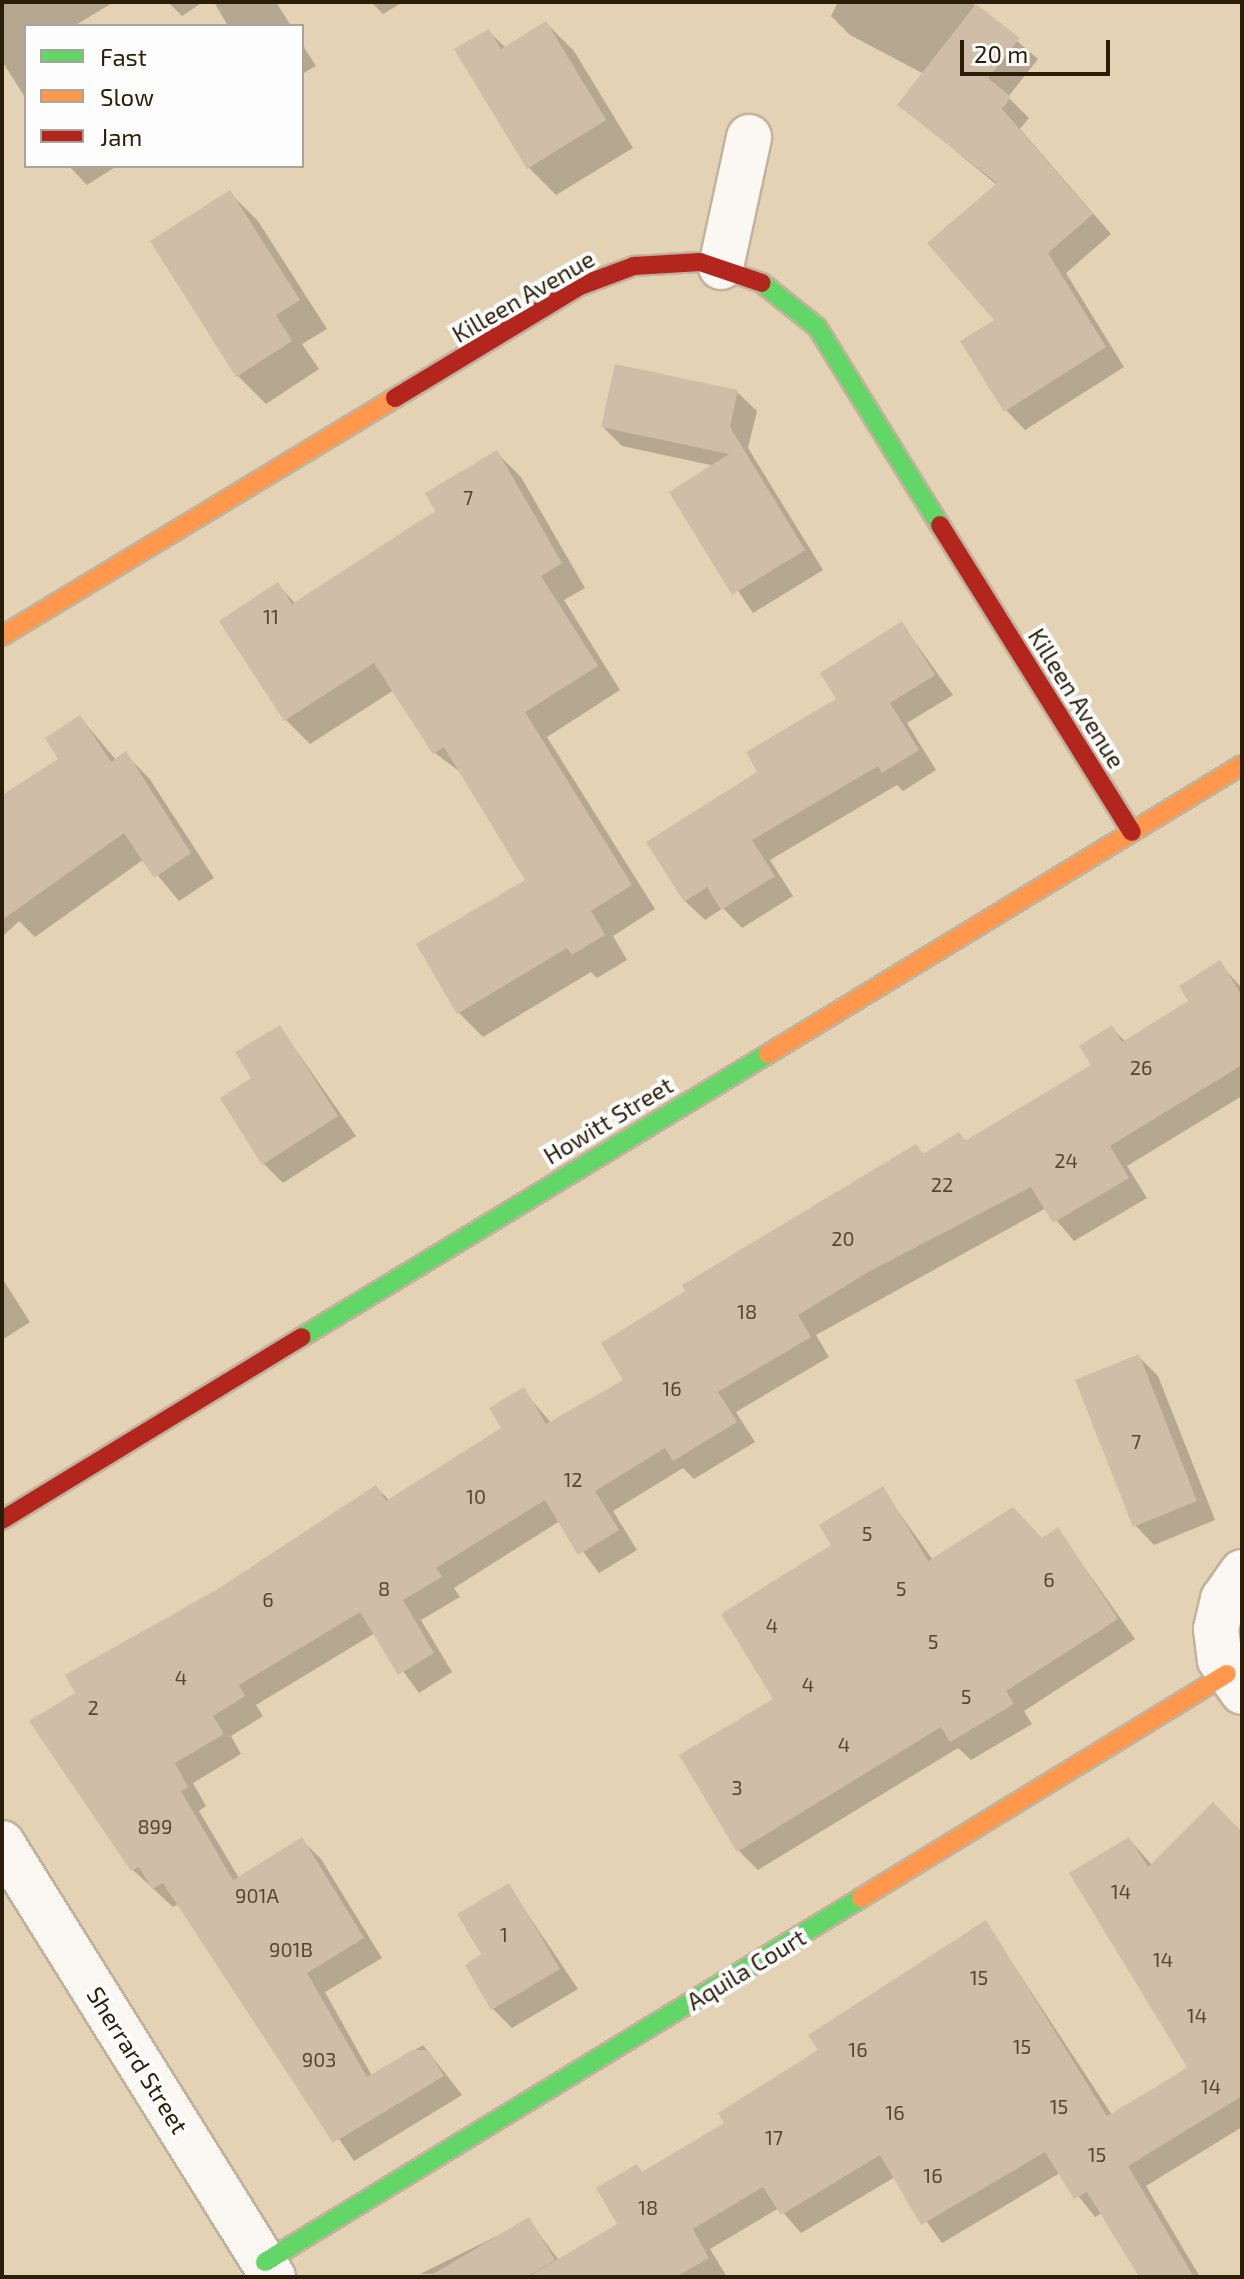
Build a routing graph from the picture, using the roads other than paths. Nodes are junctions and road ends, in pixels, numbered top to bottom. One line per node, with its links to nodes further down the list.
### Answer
1 (749, 137): 2 (street)
2 (721, 267): 3 (street, Killeen Avenue); 5 (street, Killeen Avenue)
3 (2, 636)
4 (1242, 765): 5 (street, Howitt Street)
5 (1132, 832): 6 (street, Howitt Street)
6 (2, 1520)
7 (1242, 1572): 8 (street, Aquila Court)
8 (1234, 1683): 10 (street, Aquila Court)
9 (2, 1843): 10 (street, Sherrard Street)
10 (269, 2270)

